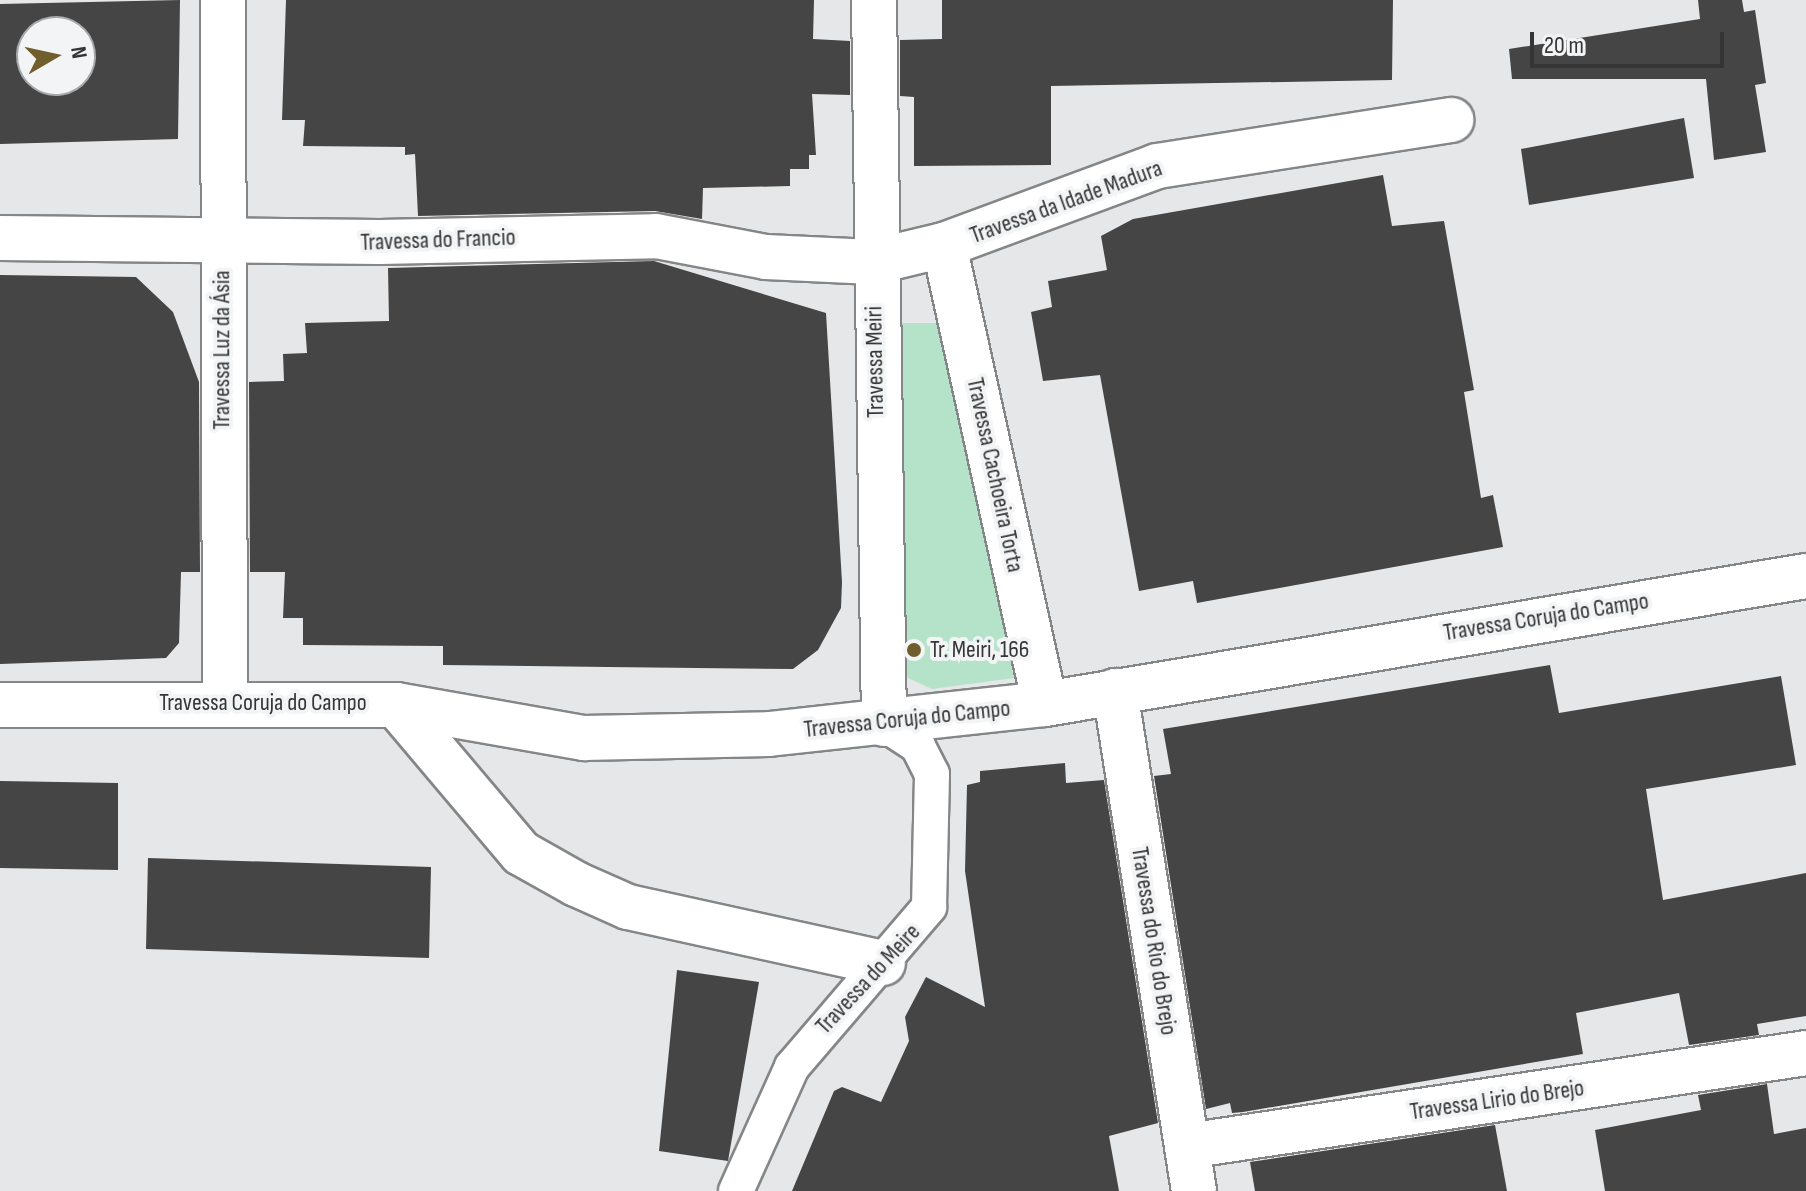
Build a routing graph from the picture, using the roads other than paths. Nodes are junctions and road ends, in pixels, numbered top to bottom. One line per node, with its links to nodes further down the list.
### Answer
1 (223, 0): 5 (street, Travessa Luz da Ásia)
2 (874, 0): 7 (street, Travessa Meiri)
3 (1451, 120): 6 (street, Travessa da Idade Madura)
4 (0, 238): 5 (street, Travessa do Francio)
5 (223, 240): 7 (street, Travessa do Francio); 10 (street, Travessa Luz da Ásia)
6 (944, 245): 7 (street, Travessa da Idade Madura); 11 (street, Travessa Cachoeira Torta)
7 (873, 262): 14 (street, Travessa Meiri)
8 (1806, 576): 9 (street, Travessa Coruja do Campo)
9 (1115, 691): 11 (street, Travessa Coruja do Campo); 17 (street, Travessa do Rio do Brejo)
10 (225, 701): 12 (street, Travessa Coruja do Campo); 13 (street, Travessa Coruja do Campo)
11 (1045, 704): 14 (street, Travessa Coruja do Campo)
12 (0, 705)
13 (396, 705): 14 (street, Travessa Coruja do Campo); 15 (street)
14 (884, 724): 15 (lane, Travessa do Meire)
15 (883, 963): 18 (lane, Travessa do Meire)
16 (1806, 1053): 17 (street, Travessa Lirio do Brejo)
17 (1187, 1146): 19 (street, Travessa do Rio do Brejo)
18 (736, 1191)
19 (1194, 1191)

